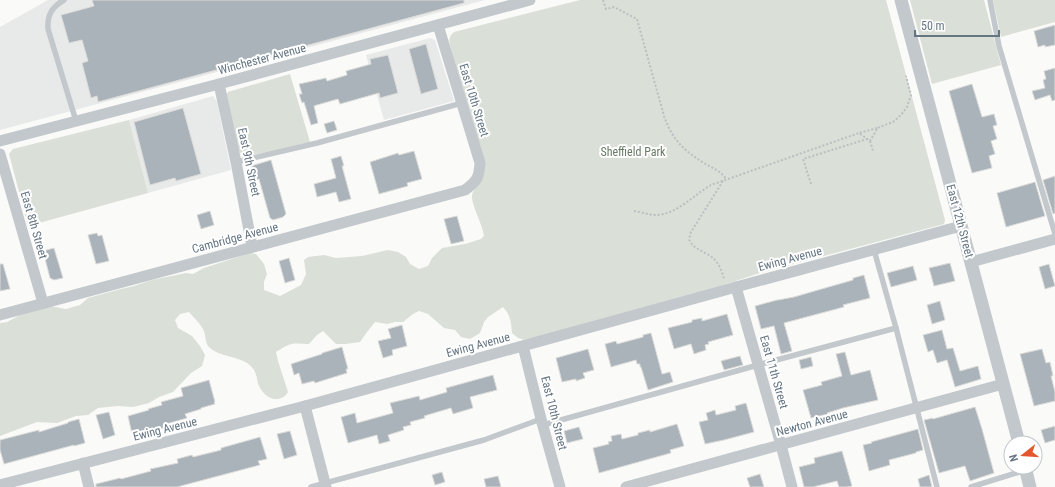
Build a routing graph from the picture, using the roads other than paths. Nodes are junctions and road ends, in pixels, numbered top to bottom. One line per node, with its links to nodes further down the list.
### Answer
1 (64, 0): 8 (lane)
2 (530, 0): 5 (street, Winchester Avenue)
3 (901, 0): 13 (street, East 12th Street)
4 (990, 0): 14 (lane)
5 (438, 24): 6 (street, Winchester Avenue); 7 (street, East 10th Street)
6 (219, 84): 8 (street, Winchester Avenue); 11 (street, East 9th Street)
7 (462, 103): 11 (lane); 12 (street, East 10th Street)
8 (76, 121): 9 (street, Winchester Avenue)
9 (0, 141)
10 (0, 154): 20 (street, East 8th Street)
11 (236, 162): 16 (street, East 9th Street)
12 (475, 182): 16 (street, Cambridge Avenue)
13 (961, 226): 17 (street, Ewing Avenue); 18 (street, East 12th Street)
14 (1055, 234)
15 (1055, 239): 18 (street)
16 (252, 246): 20 (street, Cambridge Avenue)
17 (874, 250): 19 (street, Ewing Avenue); 22 (lane)
18 (971, 262): 25 (street, East 12th Street)
19 (736, 287): 23 (street, Ewing Avenue); 24 (street, East 11th Street)
20 (43, 303): 21 (street, Cambridge Avenue)
21 (0, 315)
22 (896, 328): 24 (lane); 27 (lane)
23 (523, 346): 26 (street, Ewing Avenue); 28 (street, East 10th Street)
24 (758, 365): 28 (lane); 30 (street, East 11th Street)
25 (1004, 384): 27 (street, Newton Avenue); 29 (street, East 12th Street)
26 (305, 406): 31 (street, Ewing Avenue); 35 (street)
27 (916, 408): 30 (street, Newton Avenue); 41 (lane)
28 (542, 422): 35 (lane); 38 (street, East 10th Street)
29 (1017, 435)
30 (781, 445): 39 (street, Newton Avenue); 40 (street, East 11th Street)
31 (83, 464): 34 (street, Ewing Avenue); 36 (street)
32 (1008, 475): 42 (lane)
33 (1027, 475): 43 (street)
34 (0, 485)
35 (326, 485): 37 (lane)
36 (89, 487)
37 (312, 487)
38 (560, 487)
39 (626, 487)
40 (792, 487)
41 (937, 487)
42 (971, 487)
43 (1030, 487)

